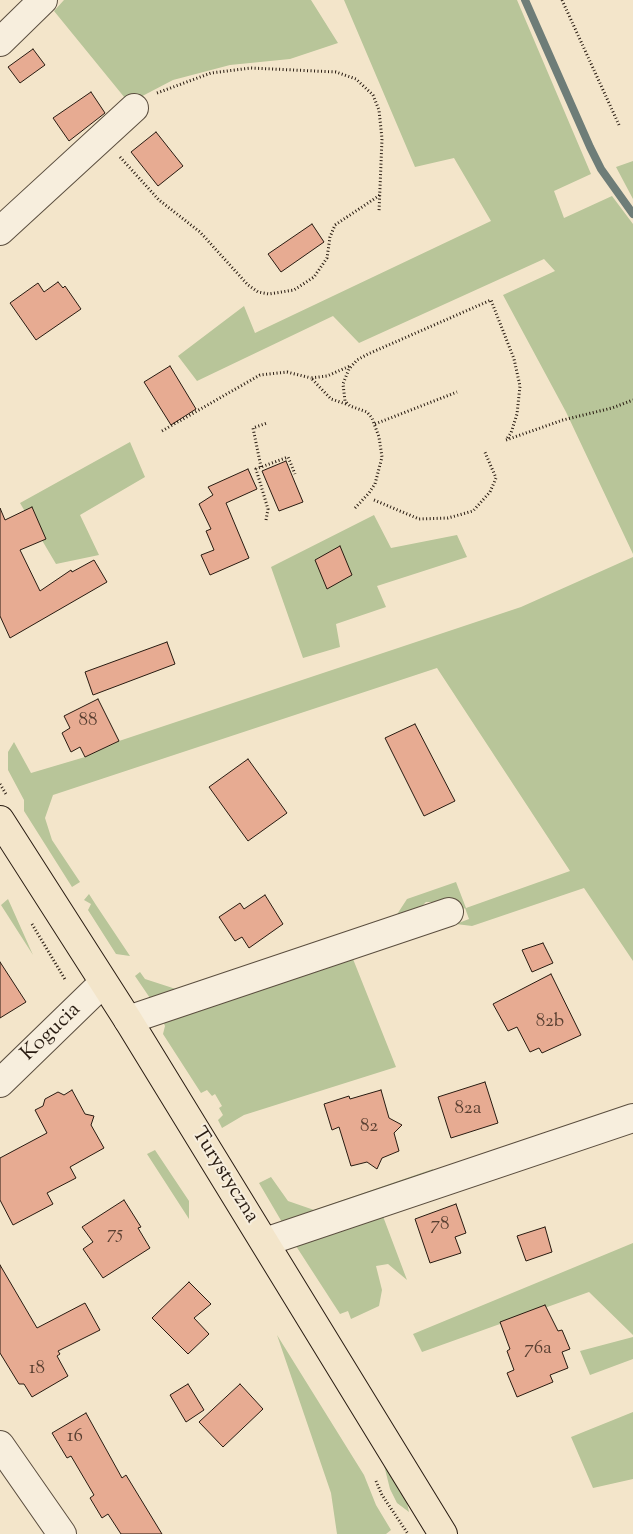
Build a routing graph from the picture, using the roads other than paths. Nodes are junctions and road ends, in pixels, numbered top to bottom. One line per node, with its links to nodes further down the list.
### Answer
1 (43, 0): 2 (street)
2 (0, 42)
3 (134, 108): 4 (street)
4 (0, 231)
5 (0, 820): 7 (main road, Turystyczna)
6 (449, 912): 8 (street)
7 (103, 983): 8 (main road, Turystyczna); 9 (street, Kogucia)
8 (128, 1020): 11 (main road, Turystyczna)
9 (0, 1083)
10 (633, 1118): 11 (street)
11 (265, 1242): 13 (main road, Turystyczna)
12 (0, 1445): 14 (street)
13 (435, 1531)
14 (62, 1534)

